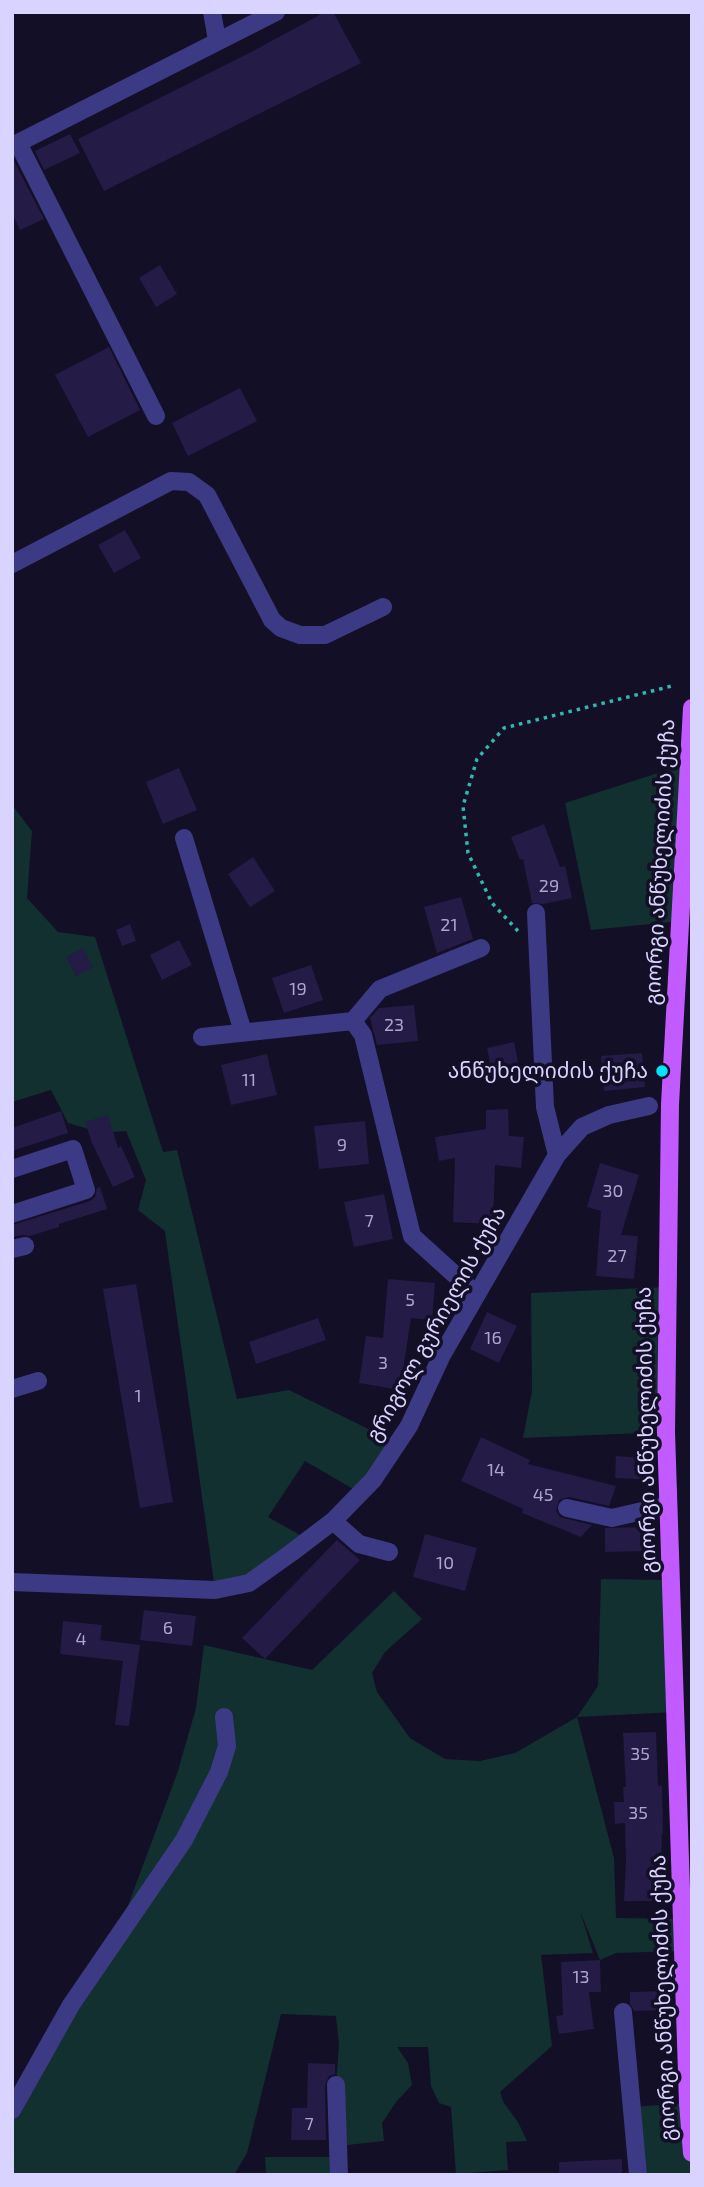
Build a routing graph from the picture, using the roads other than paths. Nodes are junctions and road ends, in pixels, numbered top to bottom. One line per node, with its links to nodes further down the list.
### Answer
1 (212, 12): 3 (street)
2 (276, 12): 3 (street)
3 (217, 40): 4 (street)
4 (15, 145): 5 (street)
5 (156, 416)
6 (12, 564): 7 (street)
7 (383, 607)
8 (692, 708): 22 (main road, გიორგი ანწუხელიძის ქუჩა)
9 (184, 838): 13 (street)
10 (536, 913): 16 (street)
11 (481, 948): 12 (street)
12 (354, 1021): 13 (street); 19 (street)
13 (243, 1032): 14 (street)
14 (202, 1037)
15 (649, 1106): 16 (street, გრიგოლ გურიელის ქუჩა)
16 (557, 1155): 19 (street, გრიგოლ გურიელის ქუჩა)
17 (12, 1168): 18 (street)
18 (12, 1214)
19 (476, 1294): 24 (street, გრიგოლ გურიელის ქუჩა)
20 (38, 1381): 21 (street)
21 (12, 1389)
22 (668, 1505): 23 (street); 31 (main road, გიორგი ანწუხელიძის ქუჩა)
23 (567, 1508)
24 (333, 1521): 25 (street); 26 (street, გრიგოლ გურიელის ქუჩა)
25 (389, 1552)
26 (12, 1582)
27 (224, 1717): 30 (street)
28 (623, 2012): 33 (street)
29 (337, 2085): 32 (street)
30 (12, 2110)
31 (692, 2153)
32 (339, 2175)
33 (638, 2175)

